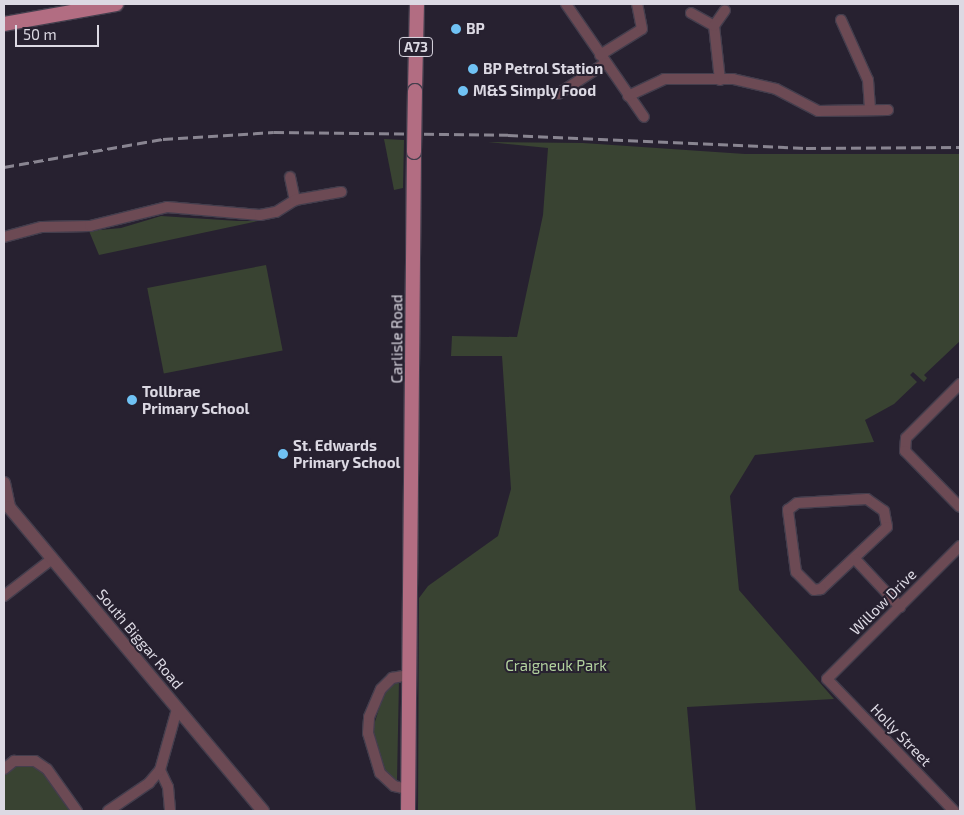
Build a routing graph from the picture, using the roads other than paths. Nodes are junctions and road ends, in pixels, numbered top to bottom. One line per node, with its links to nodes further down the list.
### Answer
1 (116, 4): 8 (main road)
2 (417, 4): 29 (main road, Carlisle Road / A73, bridge)
3 (566, 4): 10 (street)
4 (637, 4): 10 (street)
5 (725, 10): 9 (street)
6 (691, 13): 9 (street)
7 (842, 20): 14 (street)
8 (4, 24)
9 (714, 26): 11 (street)
10 (603, 59): 12 (street); 13 (street)
11 (720, 80): 13 (street); 14 (street)
12 (558, 94)
13 (628, 96): 16 (street)
14 (870, 110): 15 (street)
15 (888, 110)
16 (644, 117)
17 (290, 177): 19 (street)
18 (341, 192): 19 (street)
19 (295, 200): 20 (street)
20 (4, 237)
21 (960, 384): 23 (street)
22 (4, 483): 26 (street, South Biggar Road)
23 (960, 507)
24 (960, 546): 28 (street, Willow Drive)
25 (855, 558): 25 (street); 28 (street)
26 (52, 559): 27 (street); 31 (street, South Biggar Road)
27 (4, 596)
28 (900, 607): 30 (street, Willow Drive)
29 (408, 675): 34 (main road, Carlisle Road / A73); 34 (street)
30 (827, 679): 40 (street, Holly Street)
31 (177, 708): 33 (street); 38 (street, South Biggar Road)
32 (4, 769): 35 (street)
33 (160, 770): 36 (street); 37 (street)
34 (408, 788): 39 (main road, Carlisle Road / A73)
35 (76, 811)
36 (108, 811)
37 (170, 811)
38 (263, 811)
39 (408, 811)
40 (954, 811)

